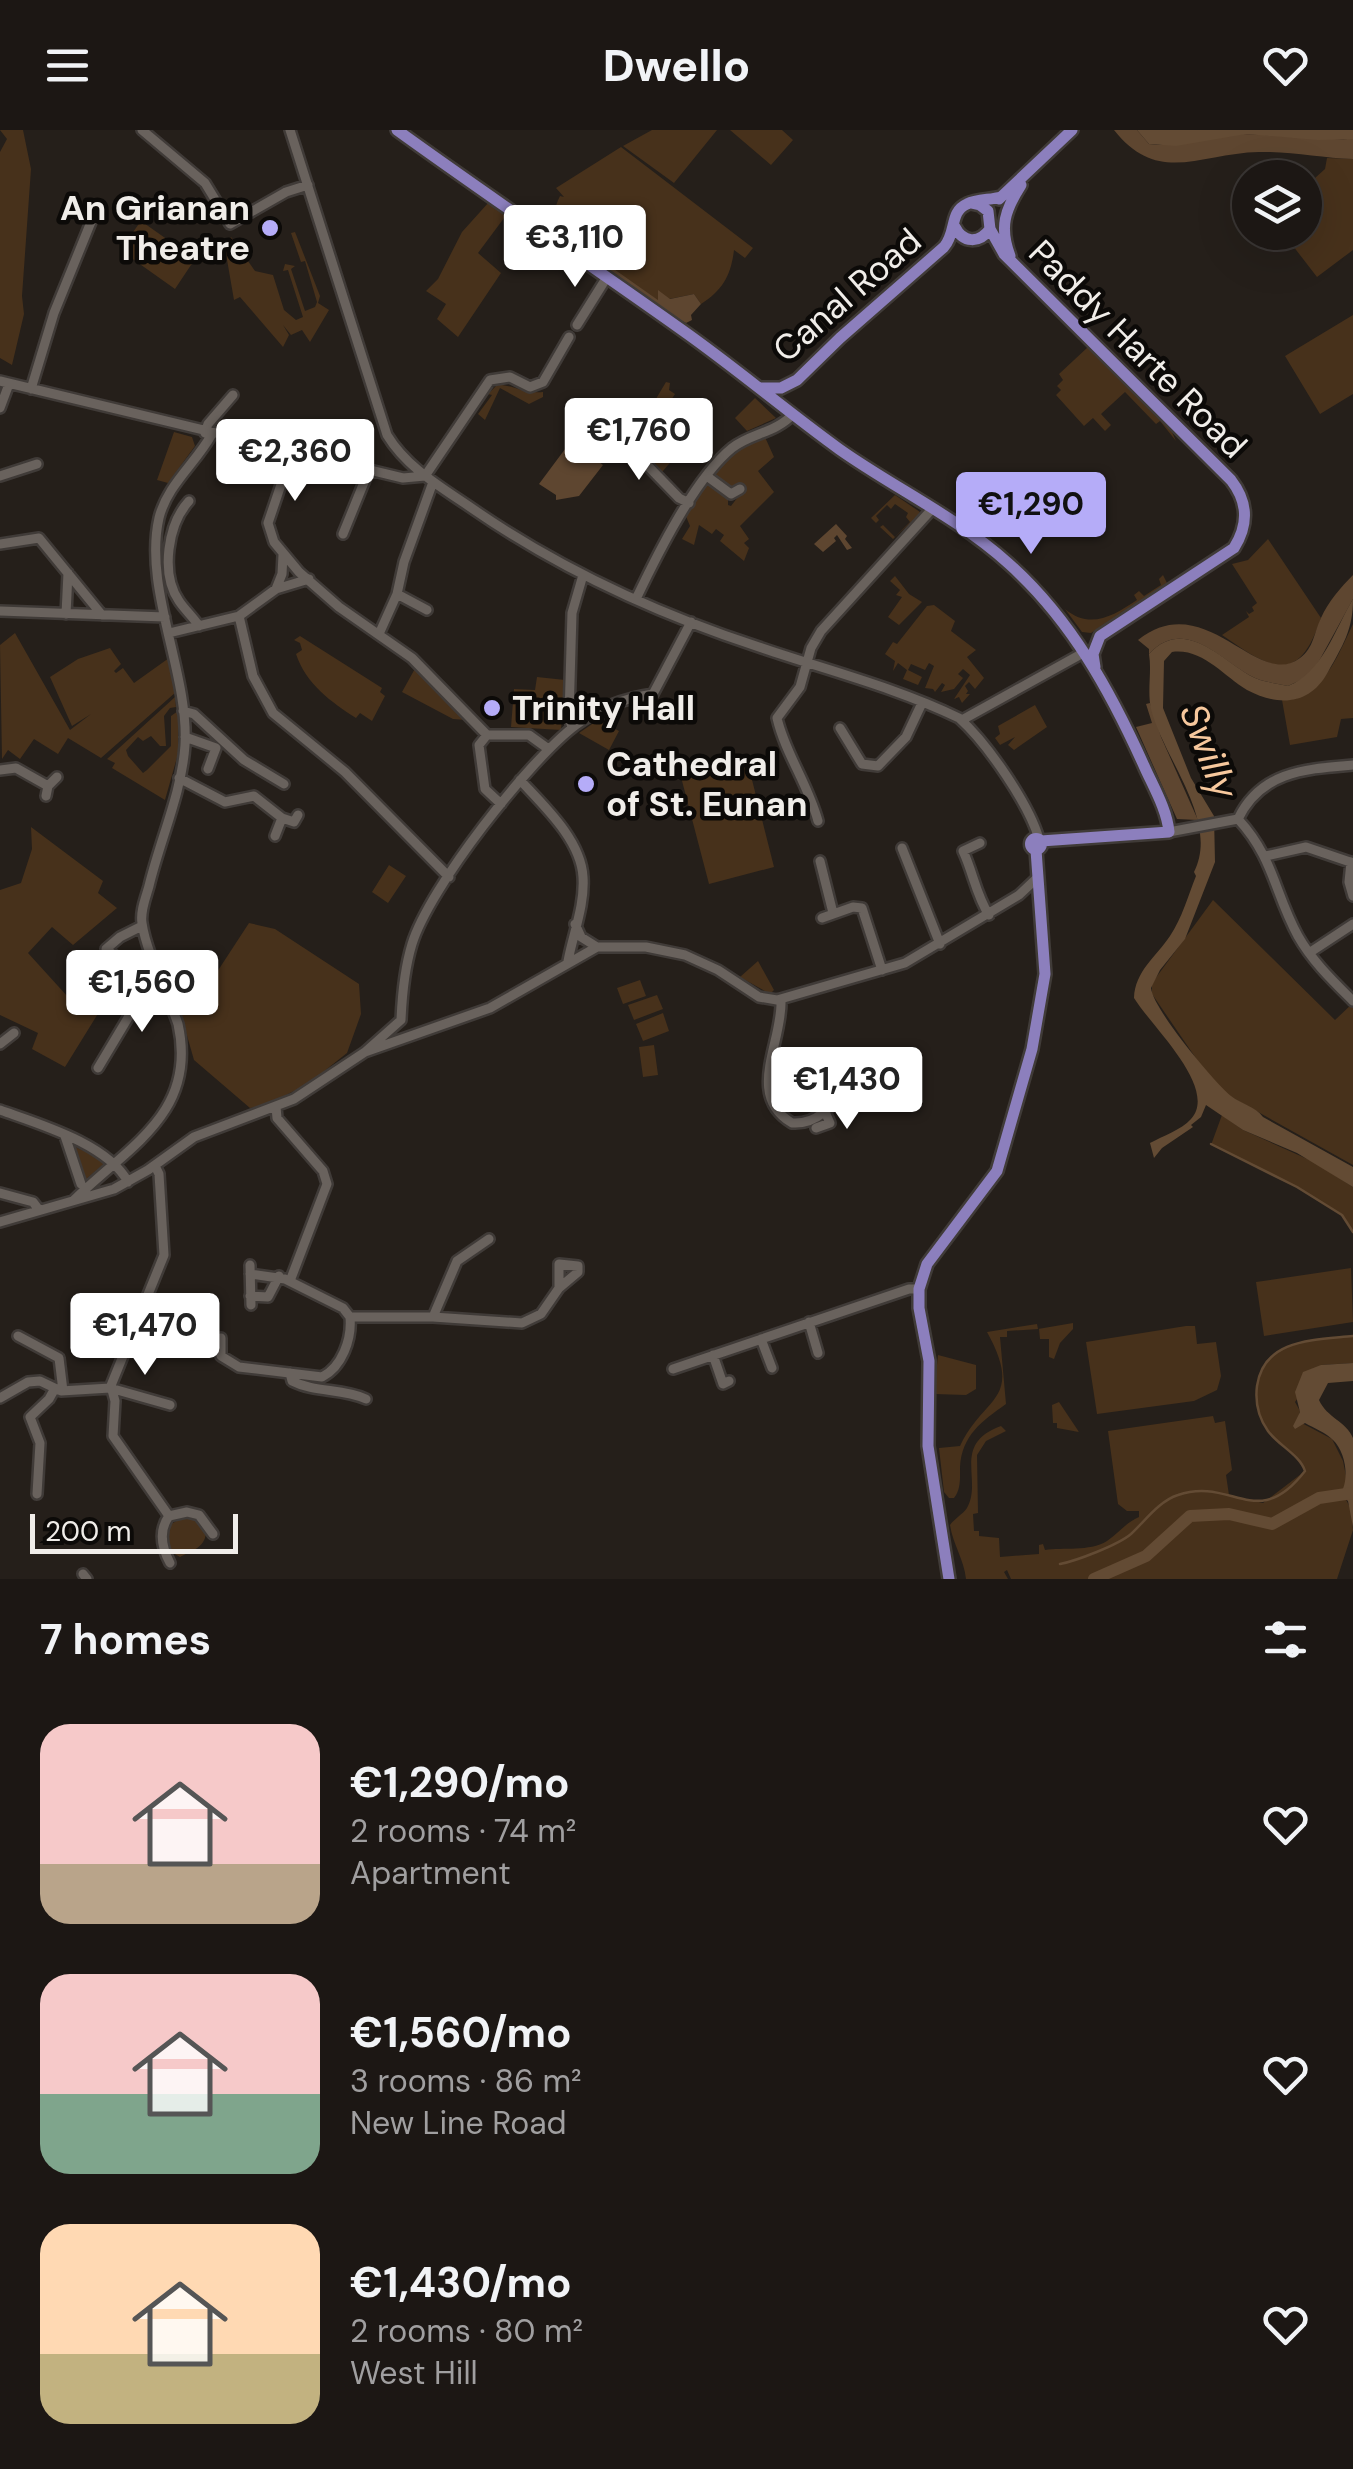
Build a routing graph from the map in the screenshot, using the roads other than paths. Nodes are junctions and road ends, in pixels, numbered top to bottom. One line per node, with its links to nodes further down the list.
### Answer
1 (142, 130): 6 (street)
2 (290, 130): 6 (street)
3 (397, 130): 13 (main road)
4 (1072, 130): 5 (main road)
5 (1024, 178): 7 (main road); 12 (main road)
6 (308, 185): 32 (street)
7 (1000, 197): 8 (main road); 10 (main road)
8 (971, 203): 10 (main road); 11 (main road)
9 (91, 222): 19 (street)
10 (990, 223): 11 (main road); 12 (main road, Paddy Harte Road)
11 (954, 224): 16 (main road, Canal Road)
12 (1011, 260): 57 (main road, Paddy Harte Road)
13 (607, 277): 14 (street); 18 (main road)
14 (577, 326)
15 (570, 337): 32 (street)
16 (797, 380): 18 (main road, Canal Road); 22 (main road)
17 (4, 382): 19 (street); 21 (street)
18 (761, 388): 22 (main road)
19 (31, 389): 24 (street)
20 (233, 394): 24 (street)
21 (0, 408)
22 (793, 414): 31 (street); 36 (main road)
23 (614, 431): 35 (street)
24 (208, 434): 25 (street); 51 (street)
25 (276, 449): 26 (street); 29 (street)
26 (300, 455): 28 (street); 29 (street)
27 (32, 462): 30 (street)
28 (369, 470): 32 (street); 37 (street)
29 (285, 472): 39 (street)
30 (0, 476)
31 (708, 477): 33 (street); 35 (street)
32 (429, 479): 41 (street); 44 (street)
33 (740, 488)
34 (189, 501): 53 (street)
35 (688, 503): 45 (street)
36 (933, 508): 56 (main road); 59 (street)
37 (343, 534)
38 (0, 544): 40 (street)
39 (283, 556): 42 (street); 43 (street)
40 (68, 573): 48 (street); 49 (street)
41 (582, 575): 45 (street); 64 (street)
42 (309, 579): 43 (street); 55 (street)
43 (276, 589): 50 (street)
44 (397, 594): 46 (street); 55 (street)
45 (636, 599): 52 (street)
46 (427, 610)
47 (0, 611): 48 (street)
48 (66, 614): 49 (street)
49 (102, 615): 51 (street)
50 (239, 616): 53 (street); 89 (street)
51 (166, 617): 54 (street)
52 (691, 622): 59 (street); 64 (street)
53 (199, 626): 54 (street)
54 (169, 633): 62 (street)
55 (379, 634): 66 (street)
56 (1073, 635): 57 (main road); 58 (main road)
57 (1100, 636): 60 (main road)
58 (1083, 652): 60 (main road); 63 (street)
59 (808, 662): 61 (street); 80 (street)
60 (1096, 671): 81 (main road)
61 (922, 703): 63 (street); 65 (street)
62 (184, 712): 67 (street); 75 (street)
63 (962, 720): 84 (street)
64 (572, 728): 68 (street)
65 (840, 728)
66 (487, 735): 68 (street); 76 (street)
67 (185, 737): 70 (street); 73 (street)
68 (547, 748): 74 (street)
69 (1353, 765): 79 (street)
70 (208, 768)
71 (0, 770): 72 (street)
72 (57, 778)
73 (179, 778): 78 (street); 99 (street)
74 (520, 780): 76 (street); 97 (street)
75 (284, 784)
76 (501, 804): 89 (street)
77 (298, 815): 78 (street)
78 (282, 818): 82 (street)
79 (1238, 819): 81 (street); 86 (street)
80 (818, 820)
81 (1169, 832): 84 (main road)
82 (275, 836)
83 (980, 843): 95 (street)
84 (1039, 843): 90 (main road)
85 (902, 848): 100 (street)
86 (1266, 856): 88 (street); 102 (street)
87 (820, 861): 94 (street)
88 (1352, 863): 93 (street)
89 (449, 877): 108 (street)
90 (1037, 878): 91 (main road); 92 (street)
91 (1038, 894): 92 (street); 132 (main road)
92 (1019, 896): 95 (street)
93 (1353, 896)
94 (833, 913): 96 (street); 105 (street)
95 (988, 915): 100 (street)
96 (822, 918)
97 (575, 924): 101 (street); 103 (street)
98 (1353, 924): 102 (street)
99 (142, 926): 104 (street); 104 (street)
100 (940, 944): 105 (street)
101 (597, 947): 103 (street); 106 (street)
102 (1309, 953): 107 (street)
103 (568, 961): 110 (street)
104 (159, 970): 113 (street); 120 (street)
105 (882, 970): 106 (street)
106 (781, 1000): 117 (street)
107 (1353, 1001)
108 (401, 1020): 110 (street); 112 (street)
109 (14, 1033): 111 (street)
110 (411, 1033): 112 (street)
111 (0, 1044)
112 (365, 1052): 115 (street)
113 (98, 1068)
114 (850, 1083): 117 (street)
115 (276, 1107): 121 (street); 130 (street)
116 (0, 1110): 119 (street)
117 (825, 1112): 118 (street)
118 (816, 1128)
119 (65, 1136): 120 (street); 123 (street)
120 (115, 1164): 122 (street); 123 (street)
121 (155, 1166): 122 (street); 145 (street)
122 (128, 1182): 125 (street)
123 (87, 1184): 125 (street); 126 (street)
124 (0, 1193): 127 (street)
125 (98, 1194): 126 (street)
126 (74, 1200): 127 (street)
127 (39, 1210): 128 (street)
128 (0, 1222)
129 (489, 1239): 133 (street)
130 (284, 1279): 130 (street); 134 (street)
131 (559, 1288): 133 (street)
132 (918, 1289): 135 (street); 154 (main road)
133 (433, 1317): 134 (street)
134 (350, 1318): 143 (street)
135 (810, 1322): 138 (street); 139 (street)
136 (18, 1336): 146 (street)
137 (222, 1338): 143 (street)
138 (761, 1338): 140 (street); 141 (street)
139 (818, 1353)
140 (712, 1355): 142 (street); 144 (street)
141 (772, 1368)
142 (673, 1369)
143 (290, 1374): 148 (street)
144 (729, 1381)
145 (110, 1388): 146 (street); 149 (street); 151 (street)
146 (58, 1391): 147 (street); 150 (street)
147 (0, 1398)
148 (366, 1399)
149 (170, 1405)
150 (37, 1494)
151 (169, 1516): 152 (street); 153 (street)
152 (214, 1534)
153 (170, 1563)
154 (949, 1579)

